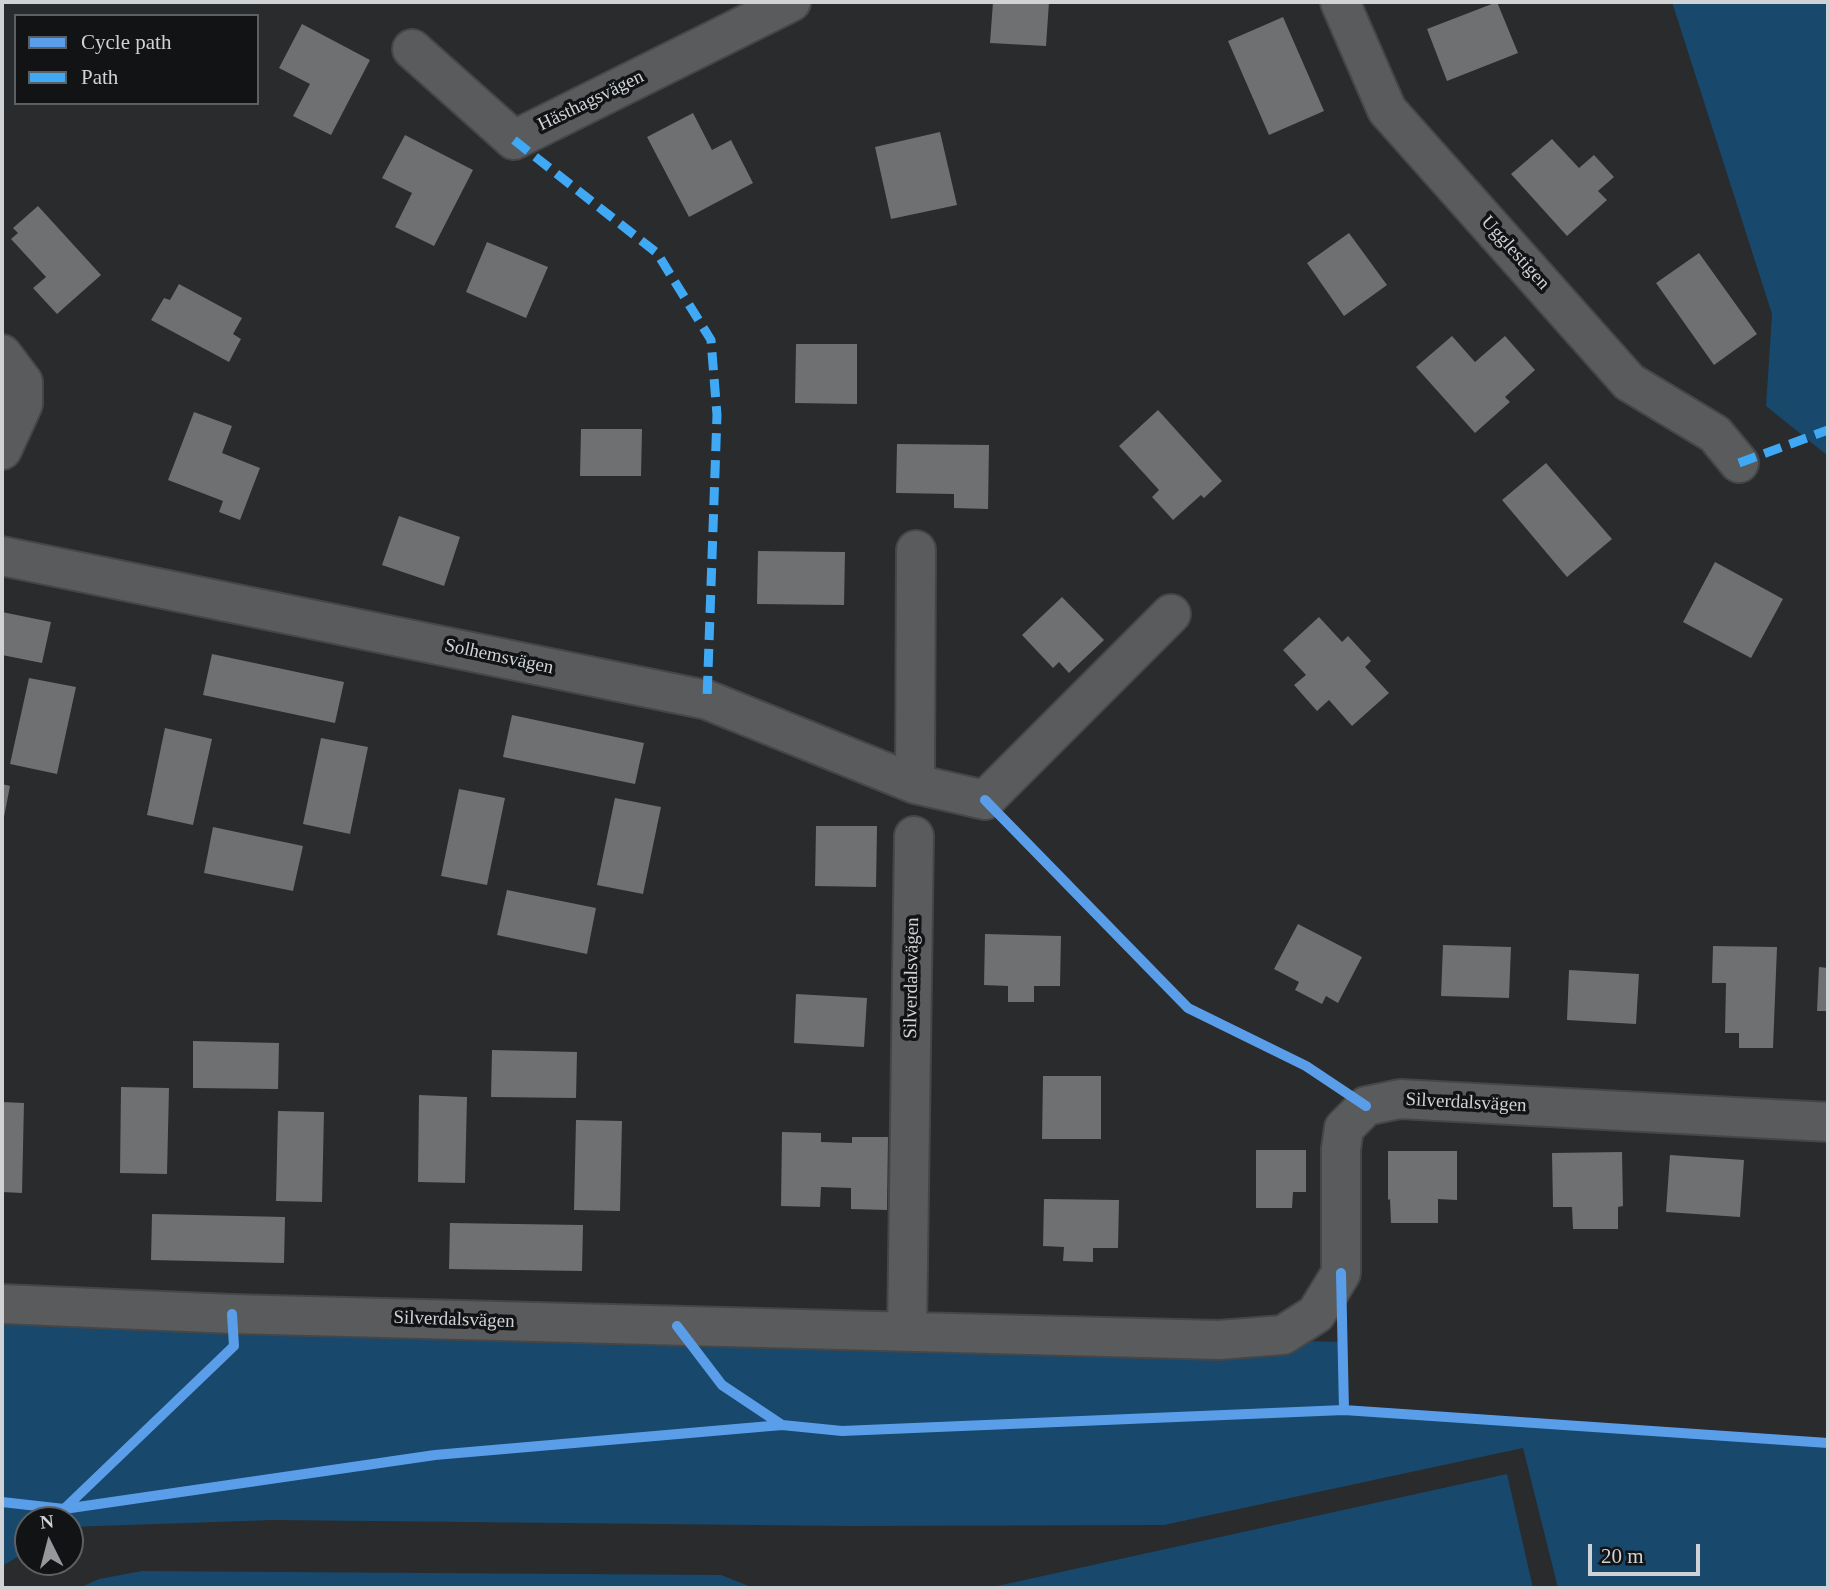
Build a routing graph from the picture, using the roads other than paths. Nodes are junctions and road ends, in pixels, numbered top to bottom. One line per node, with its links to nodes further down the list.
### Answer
1 (791, 2): 3 (street, Hästhagsvägen)
2 (1339, 2): 6 (street, Ugglestigen)
3 (412, 48)
4 (2, 354): 5 (street)
5 (2, 450)
6 (1739, 463)
7 (916, 550): 10 (street)
8 (2, 556): 10 (street, Solhemsvägen)
9 (1171, 614): 10 (street, Solhemsvägen)
10 (915, 784)
11 (914, 836): 14 (street, Silverdalsvägen)
12 (1828, 1122): 14 (street, Silverdalsvägen)
13 (2, 1304): 14 (street, Silverdalsvägen)
14 (907, 1331)

